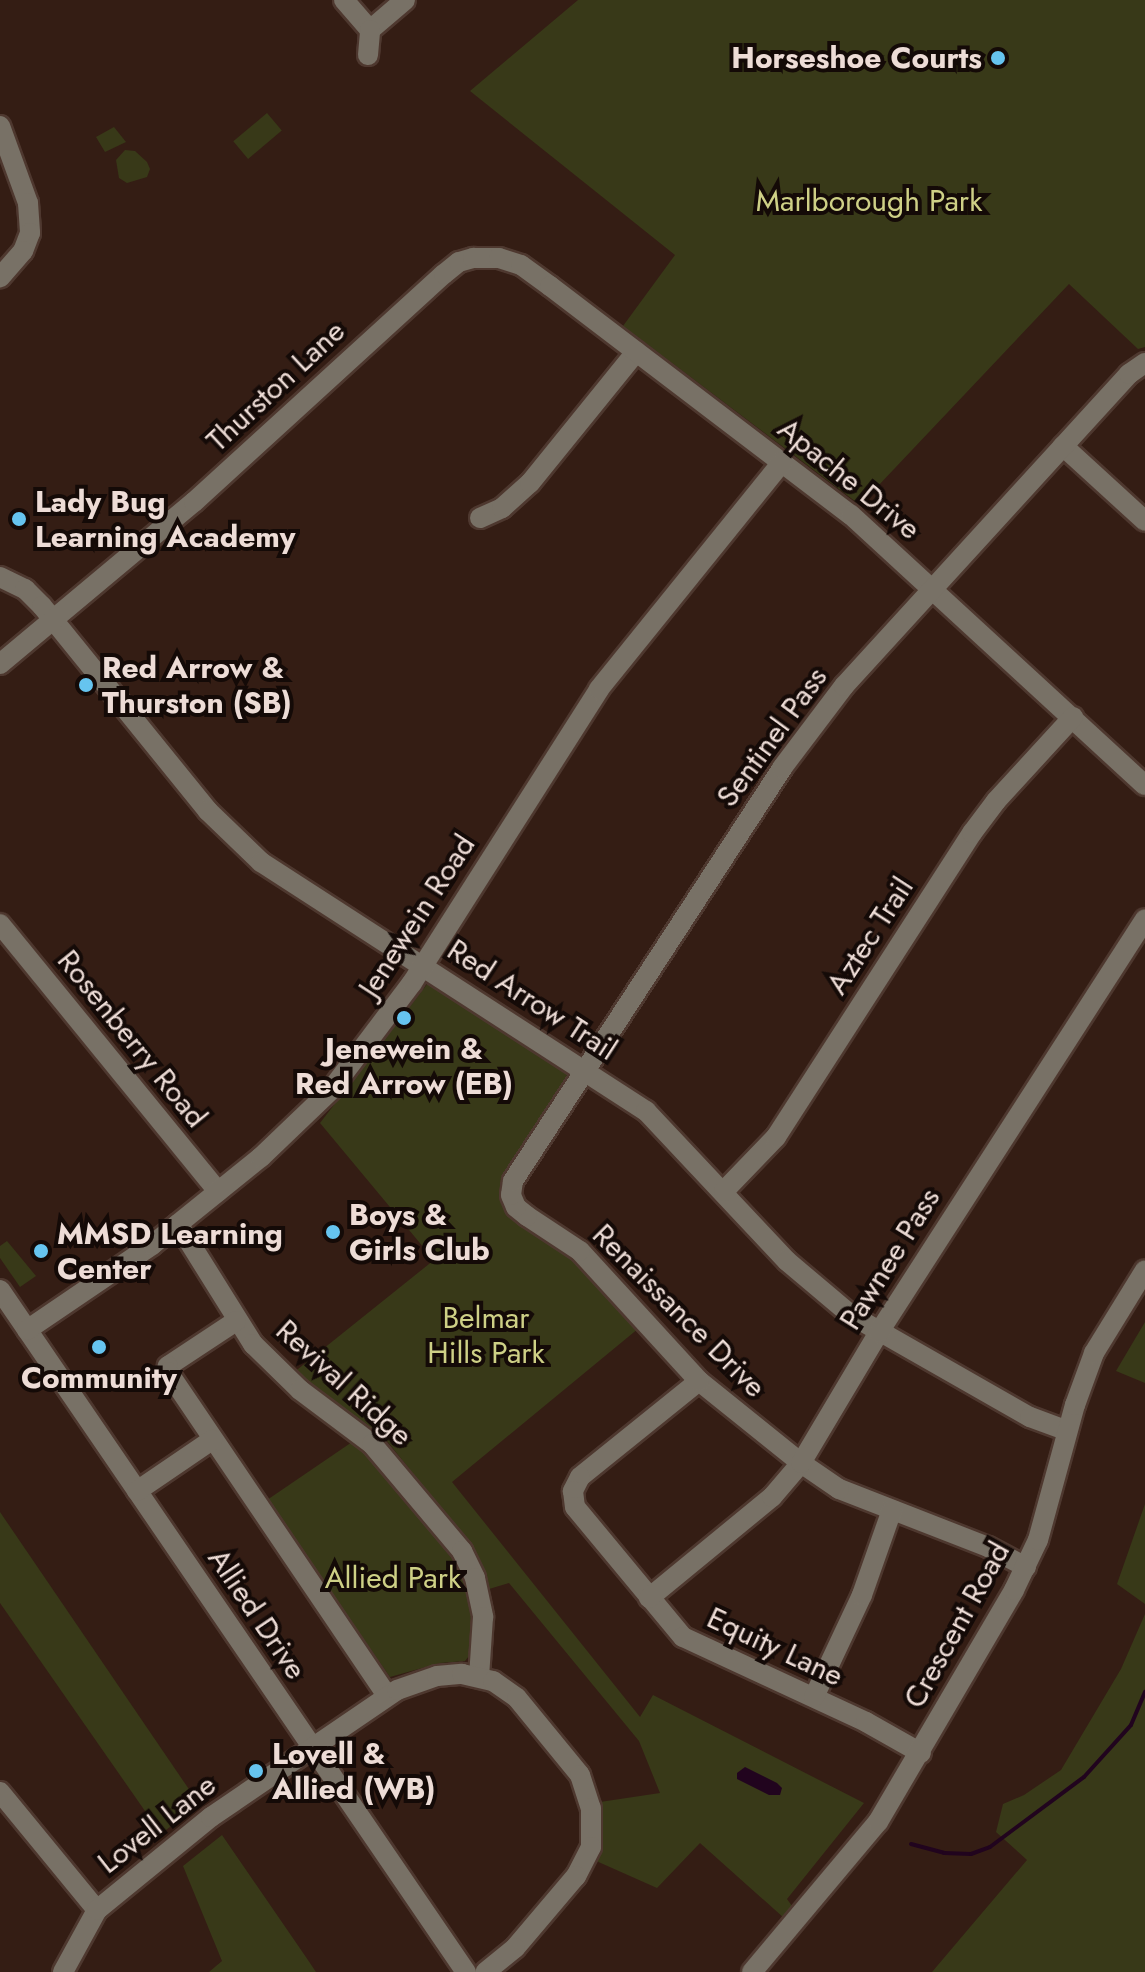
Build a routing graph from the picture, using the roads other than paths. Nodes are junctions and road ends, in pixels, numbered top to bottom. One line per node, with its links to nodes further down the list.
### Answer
1 (344, 0): 3 (street)
2 (405, 0): 3 (street)
3 (370, 30): 4 (street)
4 (368, 55)
5 (0, 126): 7 (street)
6 (488, 257): 8 (street, Apache Drive); 16 (street, Thurston Lane)
7 (0, 277)
8 (636, 352): 11 (street, Apache Drive); 12 (street)
9 (1145, 363): 10 (street, Sentinel Pass)
10 (1063, 446): 13 (street); 15 (street, Sentinel Pass)
11 (782, 462): 15 (street, Apache Drive); 22 (street, Jenewein Road)
12 (480, 518)
13 (1145, 521)
14 (0, 577): 16 (street, Red Arrow Trail)
15 (931, 587): 18 (street, Apache Drive); 23 (street, Sentinel Pass)
16 (52, 620): 17 (street, Thurston Lane); 22 (street, Red Arrow Trail)
17 (0, 664)
18 (1073, 717): 19 (street, Apache Drive); 25 (street, Aztec Trail)
19 (1145, 785)
20 (1145, 919): 32 (street, Pawnee Pass)
21 (0, 924): 24 (street, Rosenberry Road)
22 (423, 966): 23 (street, Red Arrow Trail); 24 (street, Jenewein Road)
23 (586, 1071): 25 (street, Red Arrow Trail); 26 (street, Sentinel Pass)
24 (218, 1191): 27 (street, Jenewein Road)
25 (724, 1191): 32 (street, Red Arrow Trail)
26 (511, 1195): 33 (street, Renaissance Drive)
27 (178, 1224): 30 (street, Revival Ridge); 31 (street, Jenewein Road)
28 (1145, 1270): 34 (street, Crescent Road)
29 (0, 1290): 31 (street, Allied Drive)
30 (236, 1321): 35 (street); 41 (street, Revival Ridge)
31 (27, 1330): 37 (street, Allied Drive)
32 (879, 1332): 34 (street, Red Arrow Trail); 36 (street, Pawnee Pass)
33 (699, 1381): 36 (street, Renaissance Drive); 40 (street, Equity Lane)
34 (1068, 1431): 39 (street, Crescent Road)
35 (212, 1440): 37 (street); 42 (street)
36 (801, 1463): 38 (street, Renaissance Drive); 40 (street, Pawnee Pass)
37 (137, 1491): 44 (street, Allied Drive)
38 (892, 1510): 39 (street, Renaissance Drive); 43 (street)
39 (1026, 1567): 45 (street, Crescent Road)
40 (649, 1598): 43 (street, Equity Lane)
41 (479, 1677): 42 (street, Lovell Lane); 50 (street)
42 (387, 1696): 44 (street, Lovell Lane)
43 (814, 1697): 45 (street, Equity Lane)
44 (313, 1748): 47 (street, Lovell Lane); 49 (street, Allied Drive)
45 (921, 1753): 51 (street, Crescent Road)
46 (0, 1792): 47 (street)
47 (97, 1910): 48 (street, Lovell Lane)
48 (63, 1972)
49 (466, 1972)
50 (485, 1972)
51 (752, 1972)

